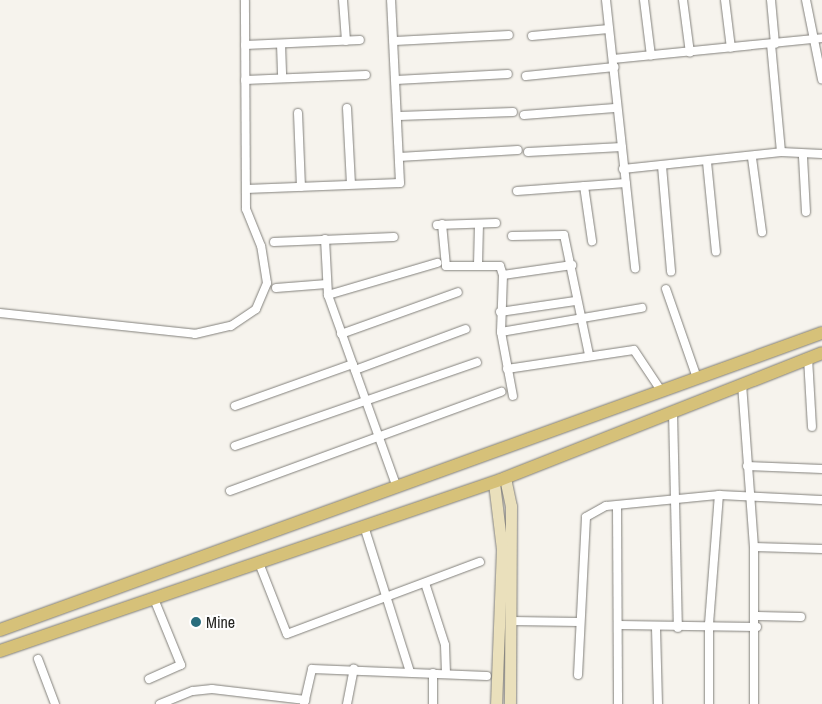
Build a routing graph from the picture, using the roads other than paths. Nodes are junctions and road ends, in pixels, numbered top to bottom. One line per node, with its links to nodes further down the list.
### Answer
1 (245, 0): 19 (street)
2 (343, 0): 15 (street)
3 (391, 0): 16 (street)
4 (606, 0): 10 (street)
5 (644, 0): 22 (street)
6 (683, 0): 21 (street)
7 (725, 0): 20 (street)
8 (771, 0): 18 (street)
9 (806, 0): 13 (street)
10 (609, 29): 12 (street); 23 (street)
11 (509, 35): 16 (street)
12 (532, 36)
13 (819, 38): 18 (street); 28 (street)
14 (360, 40): 15 (street)
15 (346, 41): 17 (street)
16 (395, 41): 30 (street)
17 (280, 44): 19 (street); 27 (street)
18 (773, 44): 20 (street); 40 (street)
19 (245, 45): 29 (street)
20 (731, 48): 21 (street)
21 (690, 53): 22 (street)
22 (651, 56): 23 (street)
23 (614, 63): 26 (street); 32 (street)
24 (508, 74): 30 (street)
25 (366, 75): 27 (street)
26 (526, 76)
27 (282, 78): 29 (street)
28 (822, 79)
29 (245, 80): 52 (street)
30 (396, 80): 35 (street)
31 (347, 108): 49 (street)
32 (615, 108): 36 (street); 37 (street)
33 (513, 112): 35 (street)
34 (298, 113): 51 (street)
35 (399, 116): 43 (street)
36 (524, 116)
37 (622, 147): 39 (street); 47 (street)
38 (518, 150): 43 (street)
39 (528, 152)
40 (781, 152): 42 (street); 44 (street)
41 (822, 154): 42 (street)
42 (802, 157): 54 (street)
43 (400, 158): 49 (street)
44 (752, 158): 45 (street); 57 (street)
45 (707, 162): 46 (street); 63 (street)
46 (662, 166): 47 (street); 68 (street)
47 (624, 169): 48 (street)
48 (626, 183): 50 (street); 67 (street)
49 (351, 184): 51 (street)
50 (584, 186): 53 (street); 61 (street)
51 (302, 187): 52 (street)
52 (246, 189): 78 (street)
53 (517, 191)
54 (806, 212)
55 (496, 223): 56 (street)
56 (479, 224): 66 (street); 66 (street)
57 (762, 232)
58 (512, 236): 65 (street)
59 (394, 237): 60 (street)
60 (325, 239): 62 (street); 70 (street)
61 (592, 241)
62 (274, 242)
63 (716, 252)
64 (437, 263): 74 (street)
65 (572, 265): 69 (street); 75 (street)
66 (478, 266): 69 (street)
67 (635, 268)
68 (671, 272)
69 (503, 275): 77 (street)
70 (327, 284): 71 (street); 74 (street)
71 (276, 288)
72 (666, 289): 90 (street)
73 (458, 292): 83 (street)
74 (328, 295): 83 (street)
75 (575, 301): 77 (street); 79 (street)
76 (642, 308): 79 (street)
77 (500, 312): 81 (street)
78 (0, 313)
79 (579, 318): 81 (street); 85 (street)
80 (466, 329): 88 (street)
81 (501, 332): 89 (street)
82 (822, 333): 90 (main road)
83 (341, 334): 88 (street)
84 (822, 353): 86 (main road)
85 (589, 355): 89 (street); 92 (street)
86 (808, 358): 91 (main road); 98 (street)
87 (477, 362): 95 (street)
88 (354, 367): 95 (street); 96 (street)
89 (507, 369): 94 (street)
90 (696, 375): 92 (main road)
91 (742, 384): 97 (main road); 101 (street)
92 (660, 389): 104 (main road)
93 (501, 392): 99 (street)
94 (513, 396)
95 (368, 401): 99 (street); 100 (street)
96 (235, 406)
97 (673, 412): 103 (main road); 109 (street)
98 (812, 427)
99 (381, 437): 104 (street); 105 (street)
100 (235, 446)
101 (746, 466): 102 (street); 106 (street)
102 (822, 469)
103 (499, 481): 111 (main road); 121 (street); 143 (street)
104 (397, 488): 128 (main road)
105 (230, 491)
106 (748, 494): 107 (street); 108 (street); 112 (street)
107 (719, 495): 109 (street); 123 (street)
108 (822, 500)
109 (675, 502): 110 (street); 126 (street)
110 (617, 506): 122 (street); 124 (street)
111 (364, 526): 115 (main road); 117 (street)
112 (754, 547): 113 (street); 119 (street)
113 (822, 549)
114 (480, 562): 116 (street)
115 (259, 563): 117 (street); 118 (main road)
116 (425, 583): 117 (street); 134 (street)
117 (388, 596): 132 (street)
118 (154, 599): 129 (main road); 137 (street)
119 (757, 616): 120 (street); 127 (street)
120 (801, 617)
121 (512, 621): 122 (street); 144 (street)
122 (579, 622): 135 (street)
123 (709, 624): 126 (street); 127 (street); 147 (street)
124 (618, 625): 125 (street); 145 (street)
125 (656, 628): 126 (street); 146 (street)
126 (678, 628)
127 (757, 628): 148 (street)
128 (0, 630)
129 (0, 651)
130 (38, 659): 139 (street)
131 (354, 669): 132 (street); 138 (street); 141 (street)
132 (410, 672): 133 (street)
133 (433, 673): 134 (street); 142 (street)
134 (446, 674): 136 (street)
135 (578, 675)
136 (487, 676)
137 (149, 679)
138 (304, 702): 140 (street)
139 (55, 704)
140 (160, 704)
141 (347, 704)
142 (433, 704)
143 (496, 704)
144 (510, 704)
145 (618, 704)
146 (658, 704)
147 (709, 704)
148 (754, 704)

